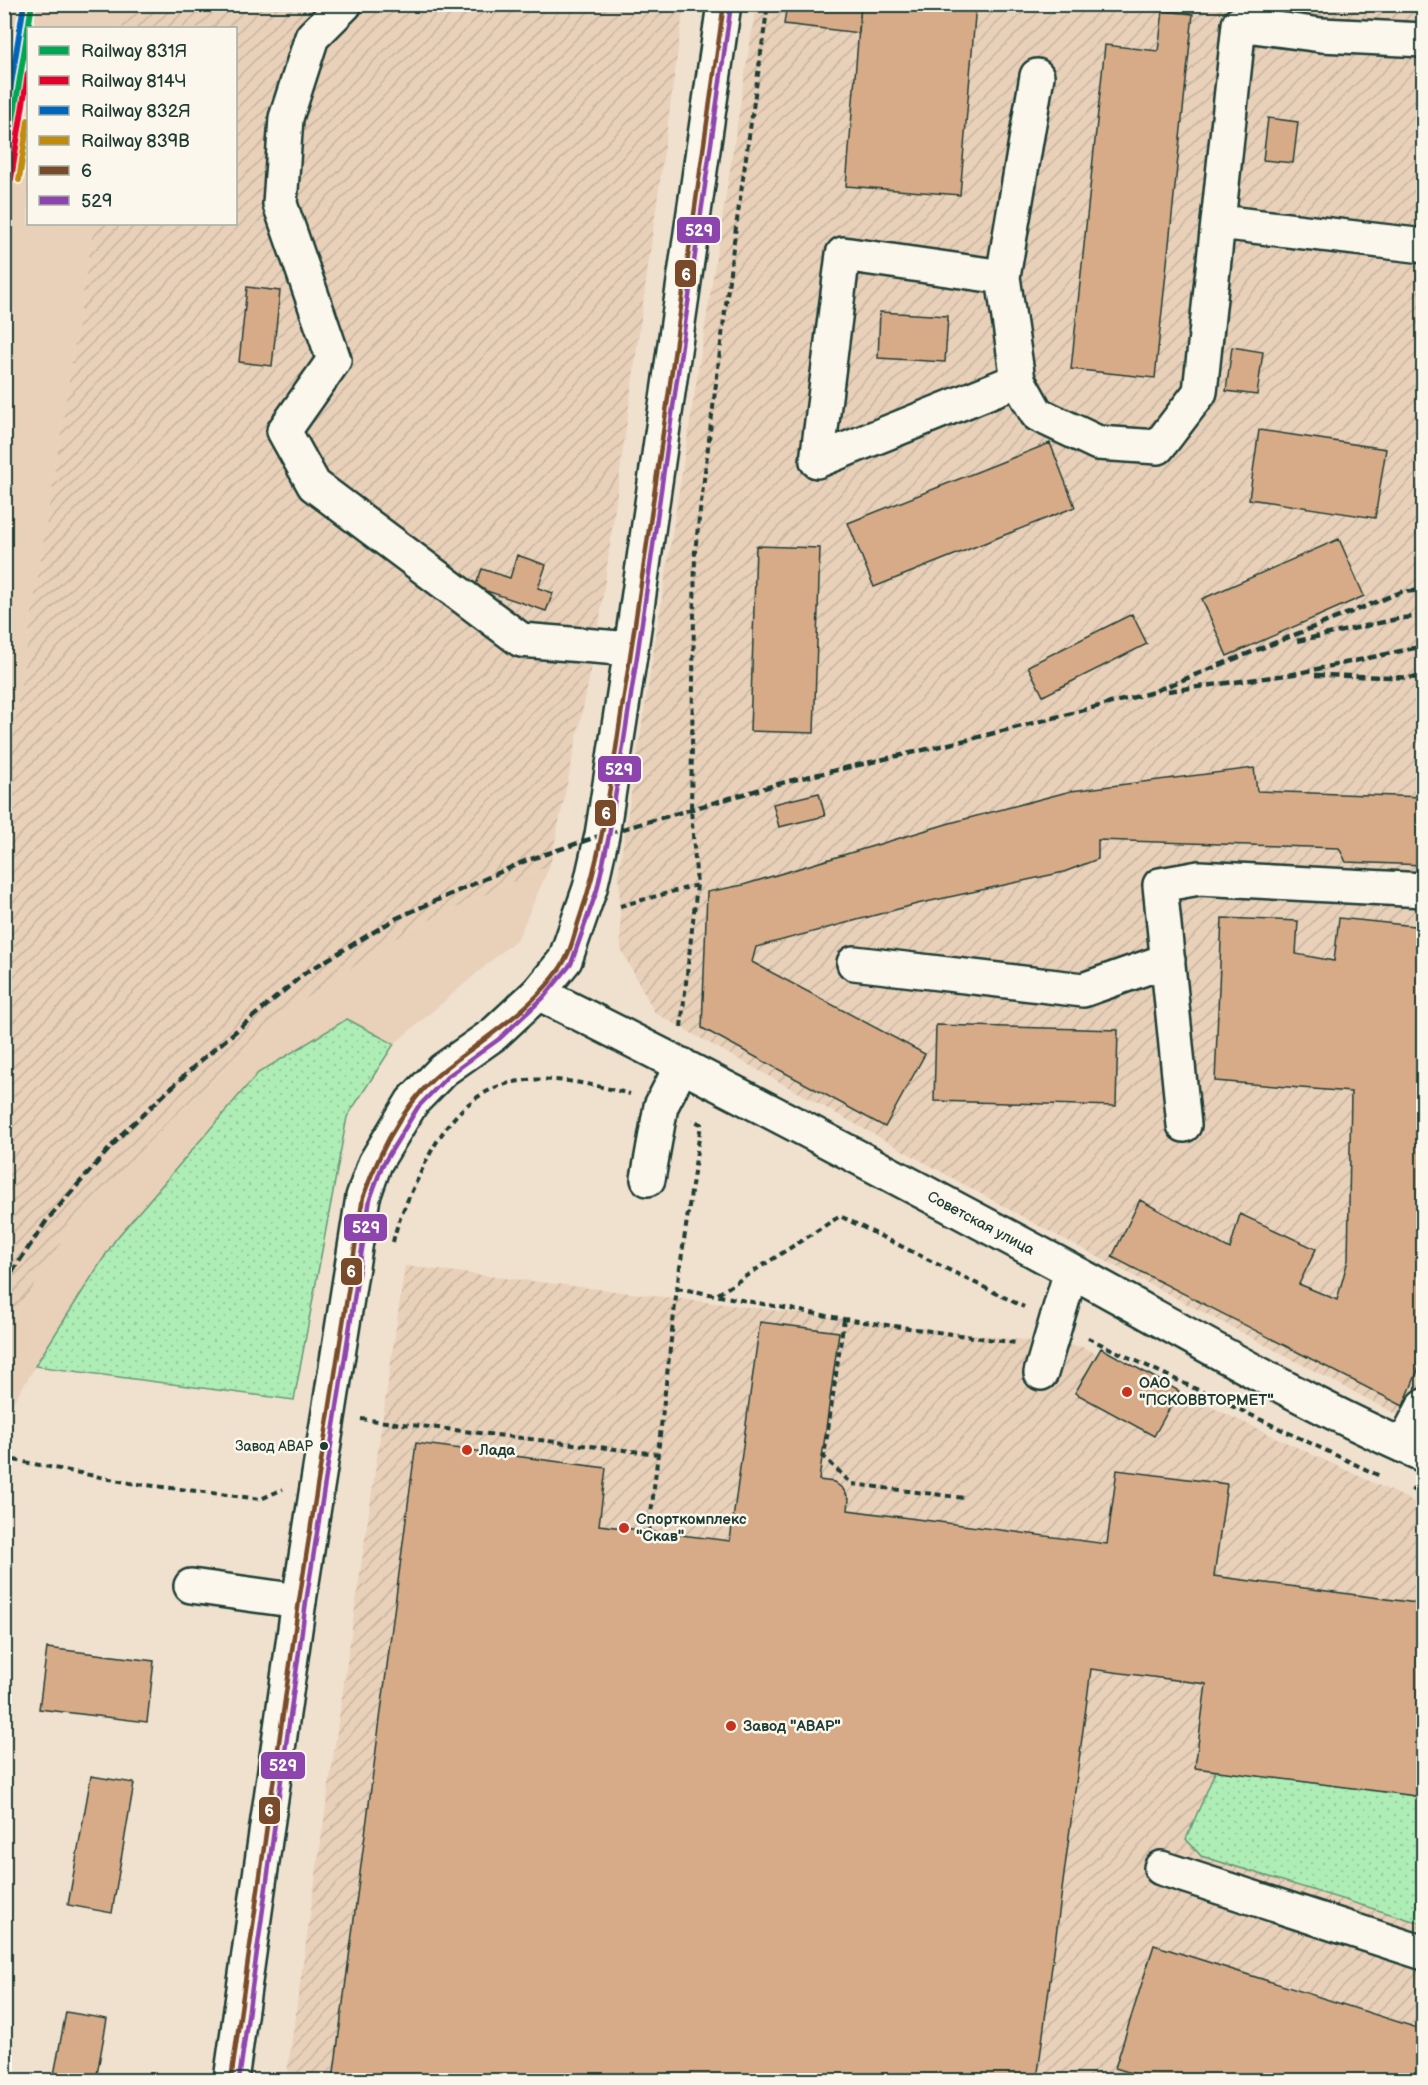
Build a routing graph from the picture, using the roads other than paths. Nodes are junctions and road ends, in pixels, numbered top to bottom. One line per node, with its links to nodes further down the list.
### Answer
1 (345, 4): 10 (main road)
2 (724, 4): 10 (main road)
3 (1240, 14): 4 (main road); 6 (main road)
4 (1424, 40)
5 (1037, 75): 8 (main road)
6 (1219, 222): 7 (main road); 9 (main road)
7 (1424, 246)
8 (1003, 277): 9 (main road); 9 (main road)
9 (1018, 380)
10 (631, 650): 14 (main road)
11 (1424, 890): 12 (main road)
12 (1168, 960): 13 (main road); 16 (main road)
13 (854, 963)
14 (538, 993): 15 (main road, Советская улица); 23 (main road)
15 (682, 1065): 17 (main road); 18 (main road, Советская улица)
16 (1184, 1125)
17 (648, 1179)
18 (1071, 1271): 19 (main road); 21 (main road, Советская улица)
19 (1045, 1360)
20 (1424, 1406): 21 (main road)
21 (1413, 1450)
22 (191, 1586): 23 (main road)
23 (299, 1600): 26 (main road)
24 (1161, 1868): 25 (main road)
25 (1424, 1953)
26 (231, 2080)

